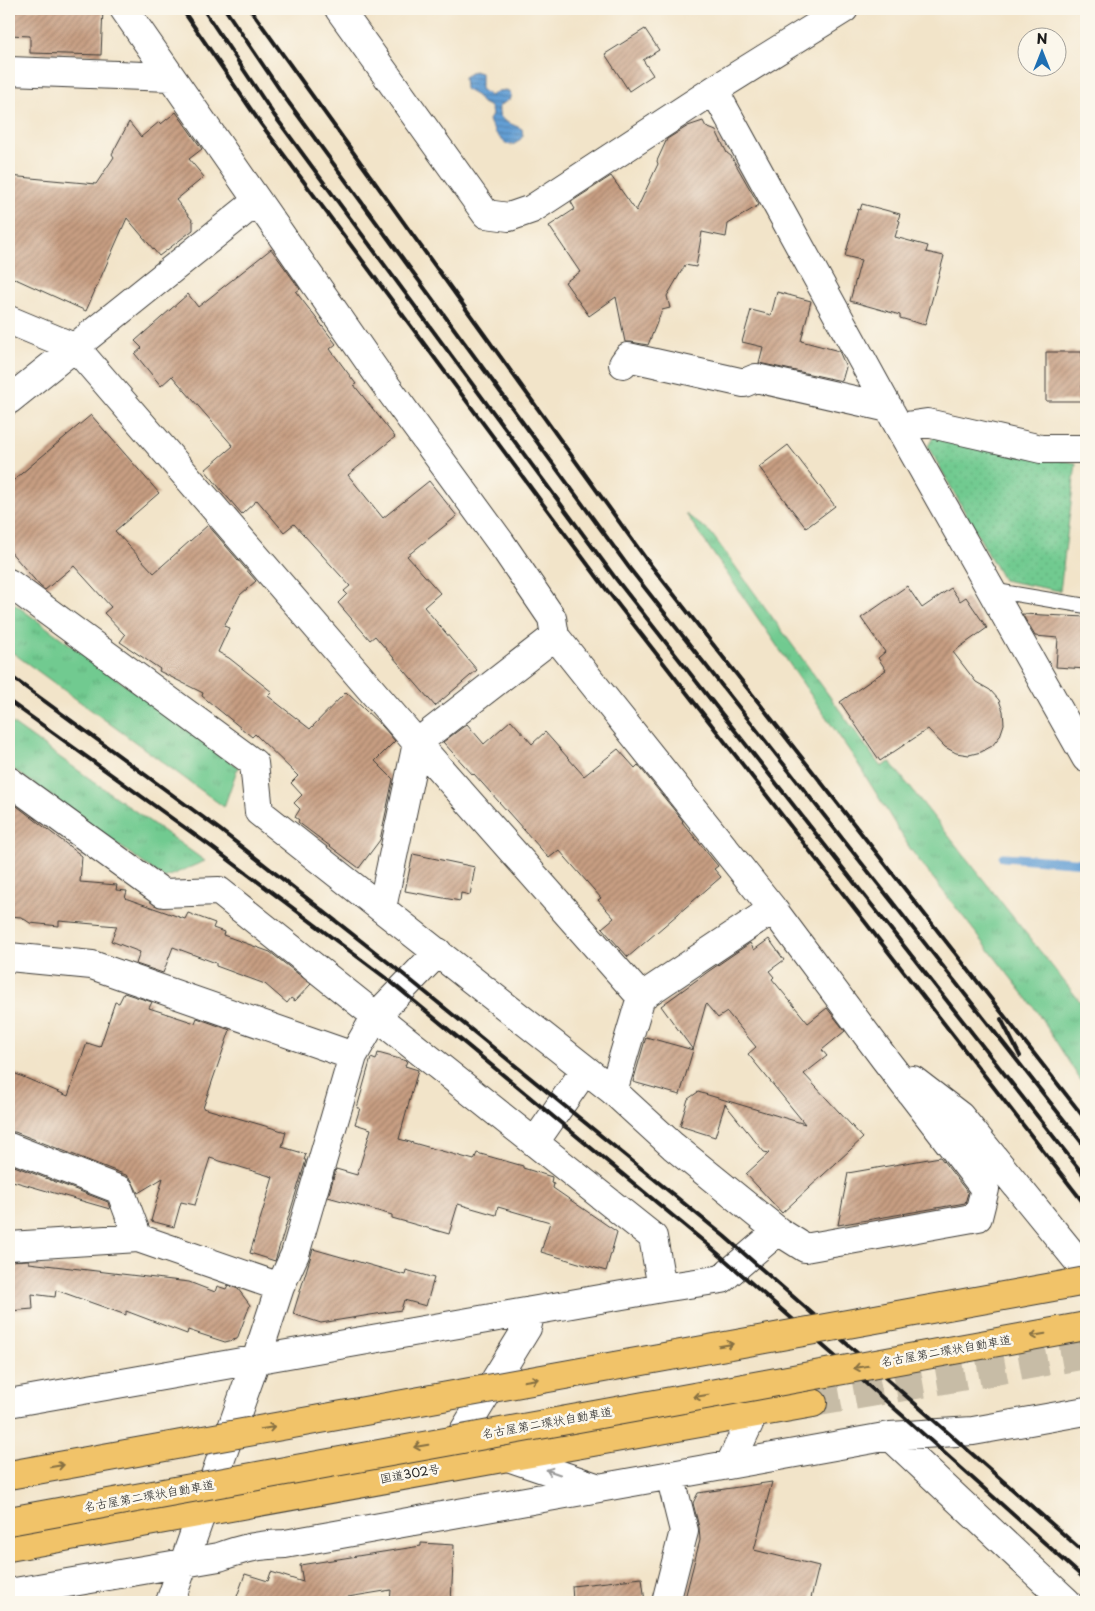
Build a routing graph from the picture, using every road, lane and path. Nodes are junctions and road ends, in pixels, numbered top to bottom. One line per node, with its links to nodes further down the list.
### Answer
1 (124, 9): 5 (street)
2 (339, 9): 6 (street)
3 (844, 9): 6 (street)
4 (9, 71): 5 (street)
5 (171, 77): 7 (street)
6 (714, 90): 12 (street)
7 (257, 201): 9 (street); 17 (street)
8 (9, 320): 9 (street)
9 (76, 348): 11 (street); 18 (street)
10 (623, 364): 12 (street)
11 (9, 400)
12 (894, 418): 13 (street); 15 (street)
13 (1086, 449)
14 (9, 582): 21 (street)
15 (992, 590): 16 (lane); 19 (street)
16 (1086, 606)
17 (555, 636): 18 (street); 22 (street)
18 (417, 744): 21 (street); 25 (street)
19 (1086, 758)
20 (9, 781): 26 (street)
21 (382, 908): 23 (street)
22 (773, 909): 25 (street); 28 (street)
23 (438, 952): 26 (street); 29 (street)
24 (9, 957): 27 (street)
25 (641, 997): 30 (street)
26 (376, 1016): 27 (street); 31 (street)
27 (353, 1056): 38 (street)
28 (884, 1058): 33 (street); 36 (street)
29 (585, 1070): 30 (street); 31 (street)
30 (613, 1091): 33 (street)
31 (535, 1142): 39 (street)
32 (9, 1147): 34 (street)
33 (778, 1231): 39 (street)
34 (138, 1238): 35 (street); 38 (street)
35 (9, 1246)
36 (1086, 1271)
37 (1086, 1281): 51 (highway, one-way to 37, bridge)
38 (280, 1287): 42 (street)
39 (662, 1288): 40 (street)
40 (531, 1311): 42 (street); 50 (street)
41 (1086, 1326): 55 (highway, 名古屋第二環状自動車道, one-way to 55, bridge)
42 (256, 1360): 43 (street); 54 (street)
43 (9, 1403)
44 (812, 1404): 46 (highway, 国道302号)
45 (1086, 1411): 47 (street)
46 (753, 1415): 48 (highway, 国道302号); 49 (street)
47 (890, 1436): 49 (street); 61 (street)
48 (508, 1457): 50 (highway, 国道302号); 53 (street, one-way to 48)
49 (730, 1464): 52 (street)
50 (440, 1469): 54 (highway, 国道302号)
51 (9, 1475)
52 (670, 1475): 53 (street); 60 (street)
53 (597, 1487): 57 (street)
54 (202, 1512): 56 (highway, 国道302号); 57 (street)
55 (9, 1521)
56 (9, 1547)
57 (183, 1563): 58 (street); 59 (street)
58 (9, 1594)
59 (170, 1602)
60 (666, 1602)
61 (1068, 1602)

